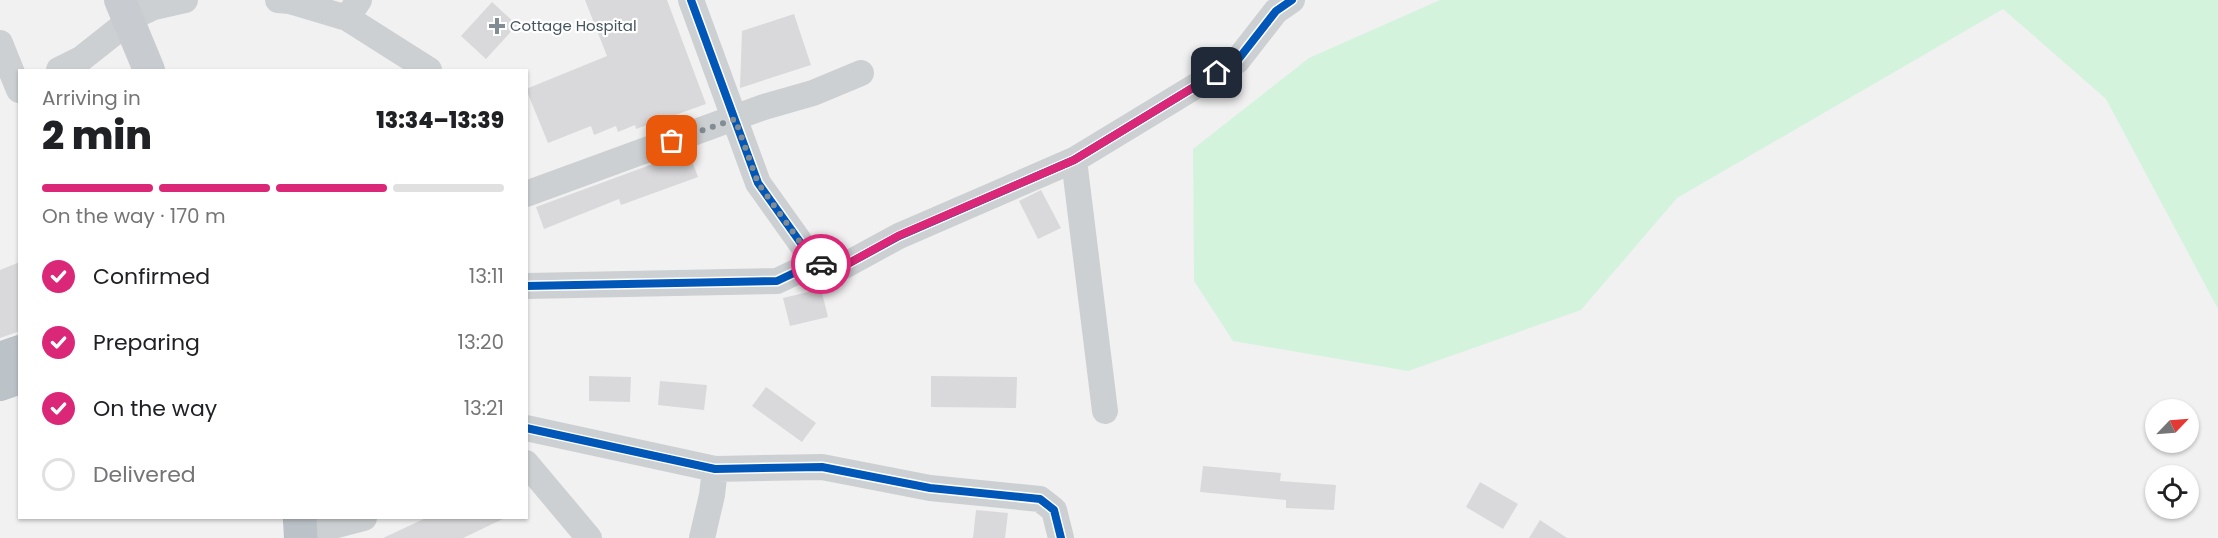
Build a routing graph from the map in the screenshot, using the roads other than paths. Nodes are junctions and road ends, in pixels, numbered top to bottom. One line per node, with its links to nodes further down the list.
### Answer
1 (185, 0): 5 (street)
2 (278, 0): 6 (street)
3 (691, 0): 15 (street)
4 (1292, 0): 16 (street)
5 (124, 9): 8 (street); 9 (main road)
6 (353, 9): 10 (street)
7 (0, 43): 12 (street)
8 (60, 69)
9 (149, 69)
10 (428, 69)
11 (861, 73): 15 (street)
12 (18, 88)
13 (18, 90): 14 (street)
14 (0, 97)
15 (735, 119): 17 (street); 18 (street)
16 (1074, 160): 18 (street); 24 (street)
17 (528, 193)
18 (815, 263): 19 (street)
19 (528, 286)
20 (18, 353): 21 (highway)
21 (0, 359)
22 (18, 378): 23 (highway)
23 (0, 384)
24 (1105, 411)
25 (528, 428): 27 (street)
26 (528, 465): 30 (street)
27 (715, 469): 31 (street); 32 (street)
28 (359, 519): 29 (street)
29 (301, 530)
30 (589, 538)
31 (702, 538)
32 (1061, 538)

